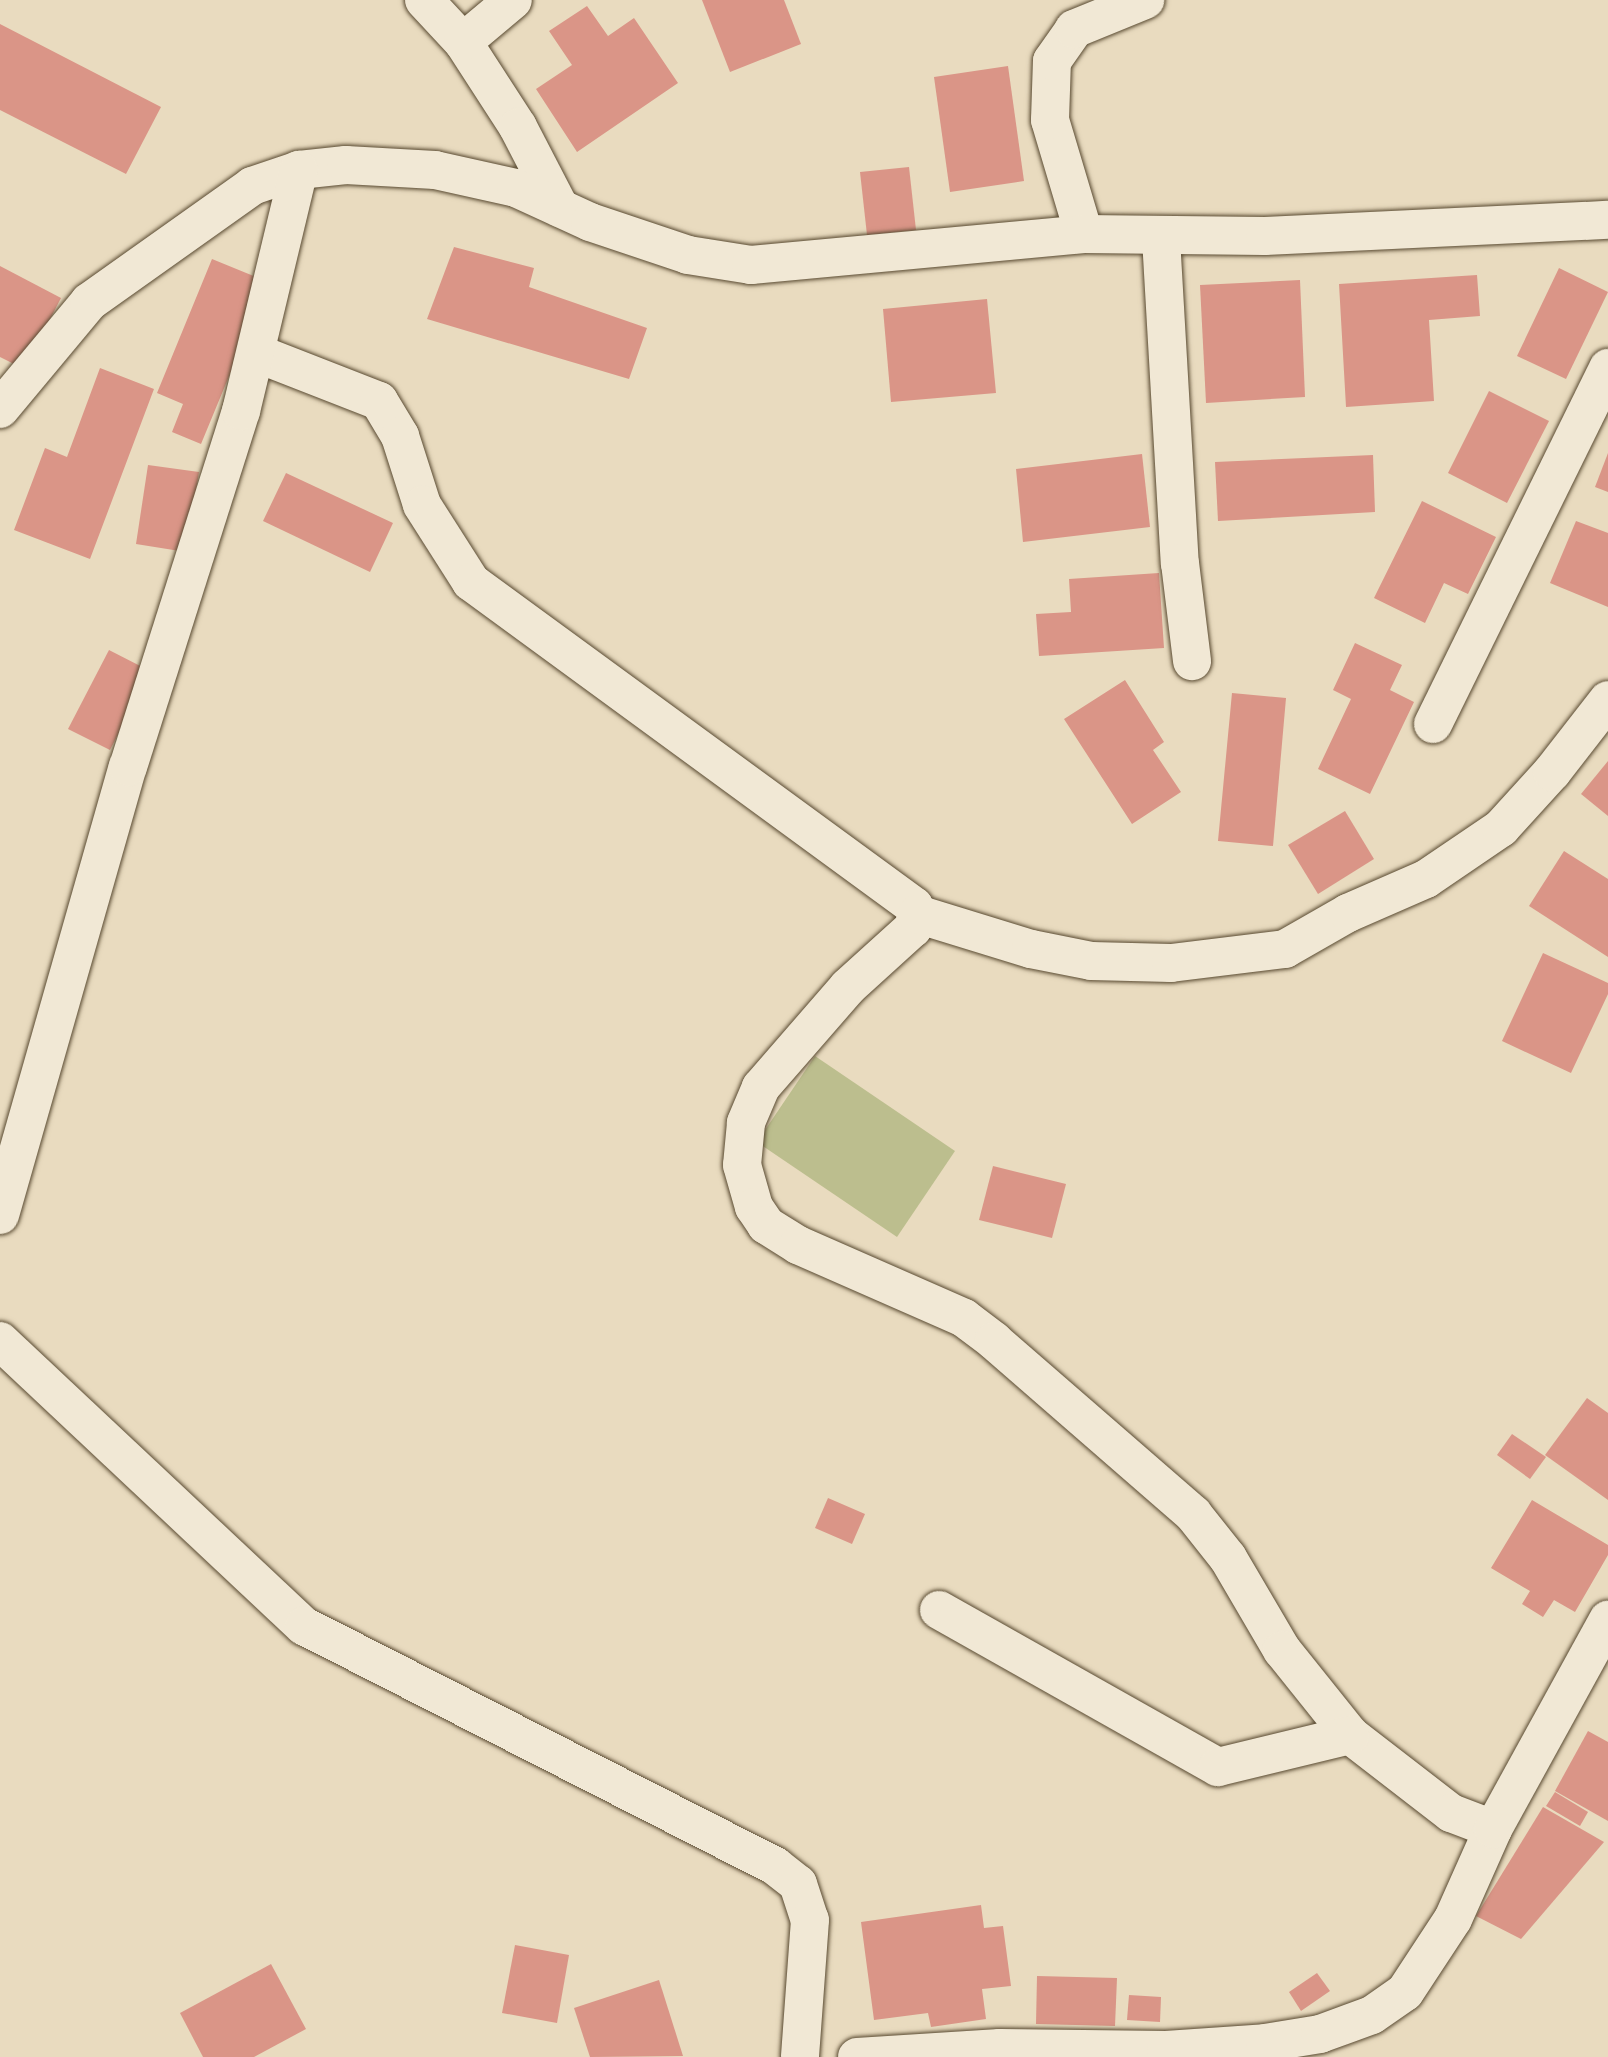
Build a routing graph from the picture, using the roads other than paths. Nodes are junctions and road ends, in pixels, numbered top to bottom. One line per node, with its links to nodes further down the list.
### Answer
1 (424, 0): 4 (street)
2 (513, 0): 4 (street)
3 (1145, 0): 8 (street)
4 (463, 42): 6 (street)
5 (299, 170): 6 (street); 10 (street); 12 (street)
6 (560, 208): 8 (street)
7 (1608, 220): 9 (street)
8 (1084, 234): 9 (street)
9 (1161, 238): 13 (street)
10 (256, 353): 16 (street); 17 (street)
11 (1608, 368): 15 (street)
12 (0, 409)
13 (1192, 661)
14 (1608, 699): 16 (street)
15 (1433, 723)
16 (917, 915): 21 (street)
17 (0, 1215)
18 (0, 1341): 23 (street)
19 (939, 1610): 21 (street)
20 (1608, 1620): 22 (street)
21 (1350, 1735): 22 (street)
22 (1493, 1829): 24 (street)
23 (800, 2057)
24 (864, 2057)

